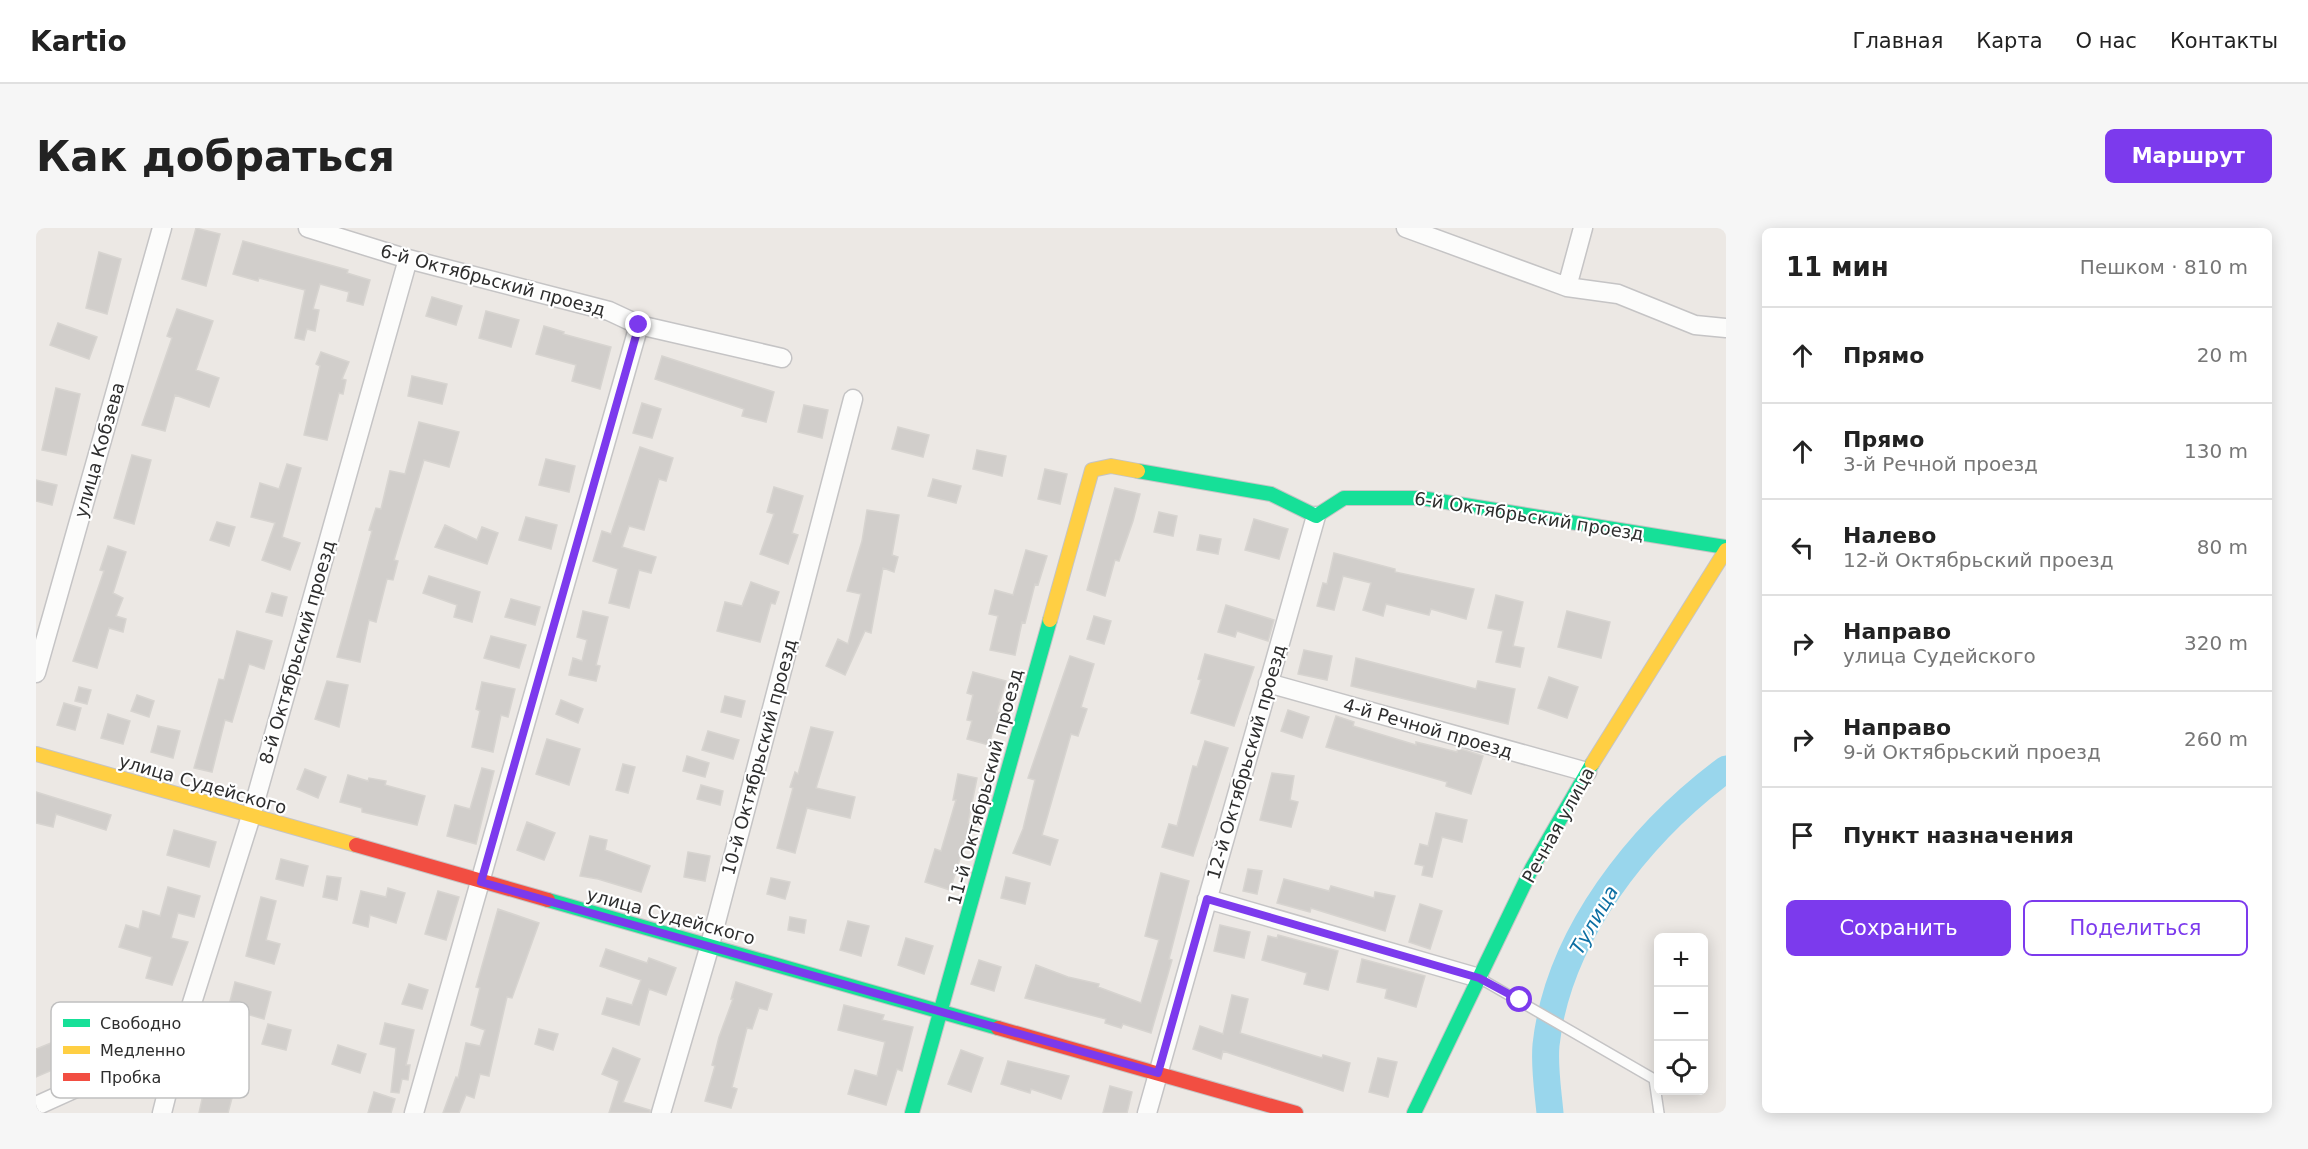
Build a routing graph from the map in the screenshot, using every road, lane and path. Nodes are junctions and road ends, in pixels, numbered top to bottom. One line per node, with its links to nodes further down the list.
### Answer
1 (162, 228): 13 (street, улица Кобзева)
2 (308, 228): 5 (street, 6-й Октябрьский проезд)
3 (1406, 228): 6 (street)
4 (1583, 228): 6 (street)
5 (408, 259): 7 (street, 6-й Октябрьский проезд); 17 (street, 8-й Октябрьский проезд)
6 (1567, 287): 8 (street)
7 (639, 325): 9 (street, 6-й Октябрьский проезд); 18 (street)
8 (1726, 325)
9 (782, 358)
10 (853, 399): 20 (street, 10-й Октябрьский проезд)
11 (1316, 516): 12 (street, 6-й Октябрьский проезд); 14 (street, 12-й Октябрьский проезд); 23 (street, 11-й Октябрьский проезд)
12 (1726, 548): 16 (street, Речная улица)
13 (36, 672)
14 (1268, 683): 16 (street, 4-й Речной проезд); 19 (street, 12-й Октябрьский проезд)
15 (36, 754): 17 (street, улица Судейского)
16 (1587, 772): 21 (street, Речная улица)
17 (251, 816): 18 (street, улица Судейского); 22 (street, 8-й Октябрьский проезд)
18 (481, 882): 20 (street, улица Судейского); 29 (street)
19 (1207, 899): 21 (street); 24 (street, 12-й Октябрьский проезд)
20 (710, 945): 23 (street, улица Судейского); 30 (street, 10-й Октябрьский проезд)
21 (1479, 978): 34 (street, Речная улица); 35 (lane)
22 (192, 1002)
23 (942, 1013): 24 (street, улица Судейского); 31 (street, 11-й Октябрьский проезд)
24 (1158, 1073): 32 (street, 12-й Октябрьский проезд); 33 (street, улица Судейского)
25 (54, 1098): 27 (street)
26 (166, 1098): 28 (street, 8-й Октябрьский проезд)
27 (36, 1106)
28 (162, 1113)
29 (414, 1113)
30 (661, 1113)
31 (912, 1113)
32 (1147, 1113)
33 (1296, 1113)
34 (1414, 1113)
35 (1659, 1113)

